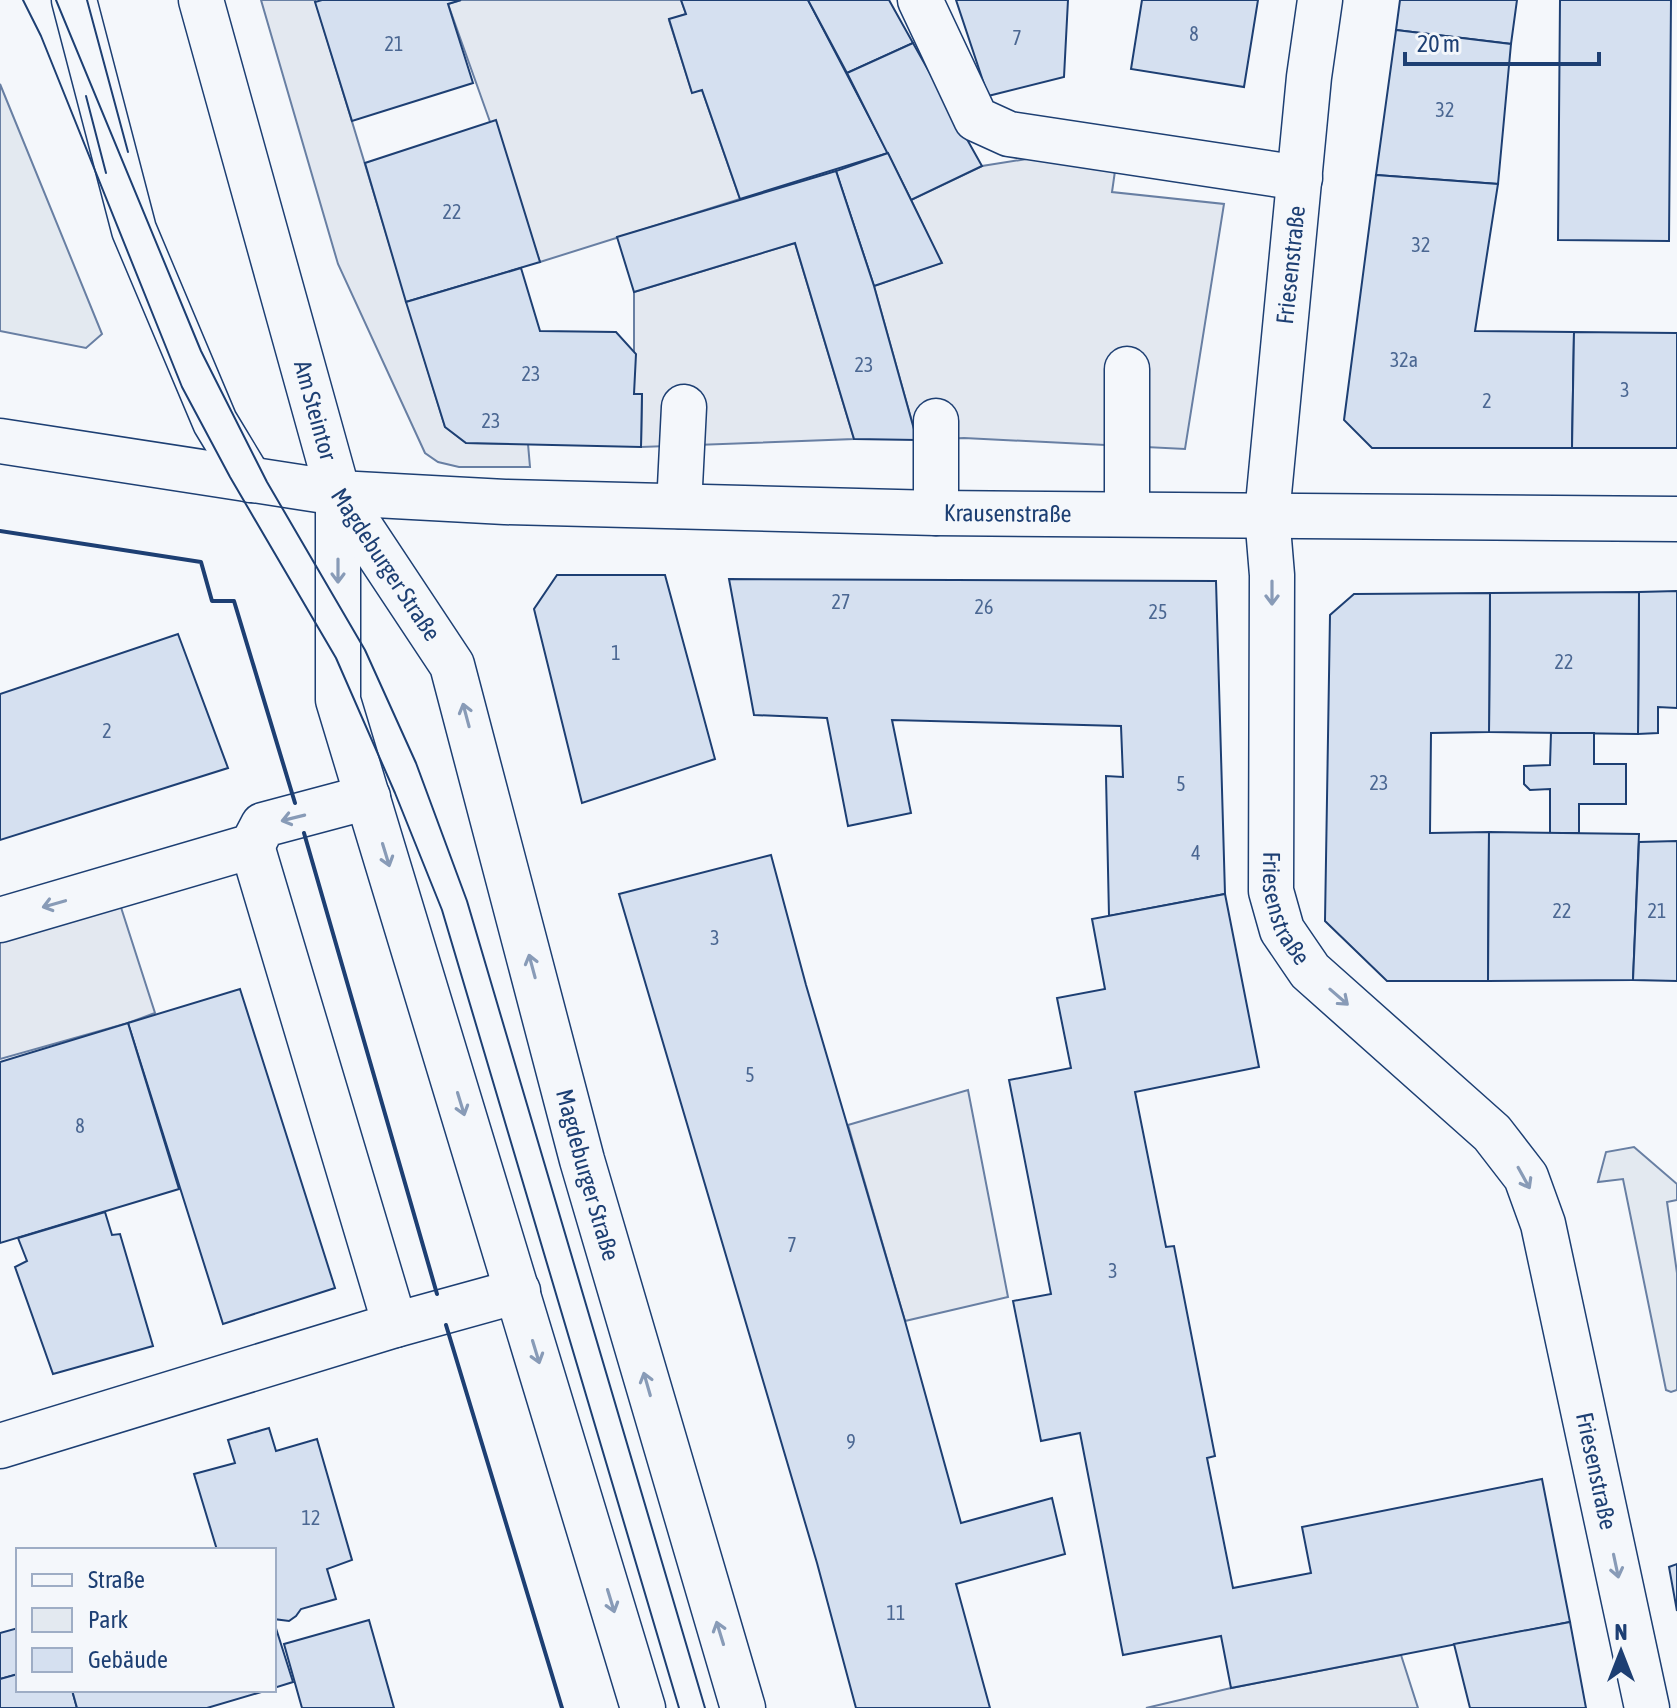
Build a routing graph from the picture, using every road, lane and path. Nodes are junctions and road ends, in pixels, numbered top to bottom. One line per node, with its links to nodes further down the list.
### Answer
1 (74, 0): 10 (street)
2 (201, 0): 11 (street, Am Steintor)
3 (920, 0): 5 (street)
4 (1320, 0): 5 (street, Friesenstraße)
5 (1300, 178): 15 (street, Friesenstraße)
6 (1127, 369): 14 (street)
7 (684, 407): 12 (street)
8 (936, 421): 13 (street)
9 (0, 441): 10 (street, Am Steintor)
10 (250, 480): 11 (street, Am Steintor)
11 (338, 493): 12 (street, Krausenstraße); 17 (street, Magdeburger Straße, one-way to 17); 24 (street, Magdeburger Straße, one-way to 11)
12 (679, 506): 13 (street, Krausenstraße)
13 (936, 513): 14 (street, Krausenstraße)
14 (1127, 513): 15 (street, Krausenstraße)
15 (1267, 515): 16 (street, Krausenstraße); 25 (street, Friesenstraße, one-way to 25)
16 (1677, 519)
17 (368, 797): 18 (street, one-way to 18); 20 (street, Magdeburger Straße, one-way to 20)
18 (252, 846): 19 (street, one-way to 19); 21 (street)
19 (0, 920)
20 (518, 1291): 21 (street); 23 (street, Magdeburger Straße, one-way to 23)
21 (395, 1325): 22 (street)
22 (0, 1446)
23 (643, 1708)
24 (743, 1708)
25 (1647, 1708)

